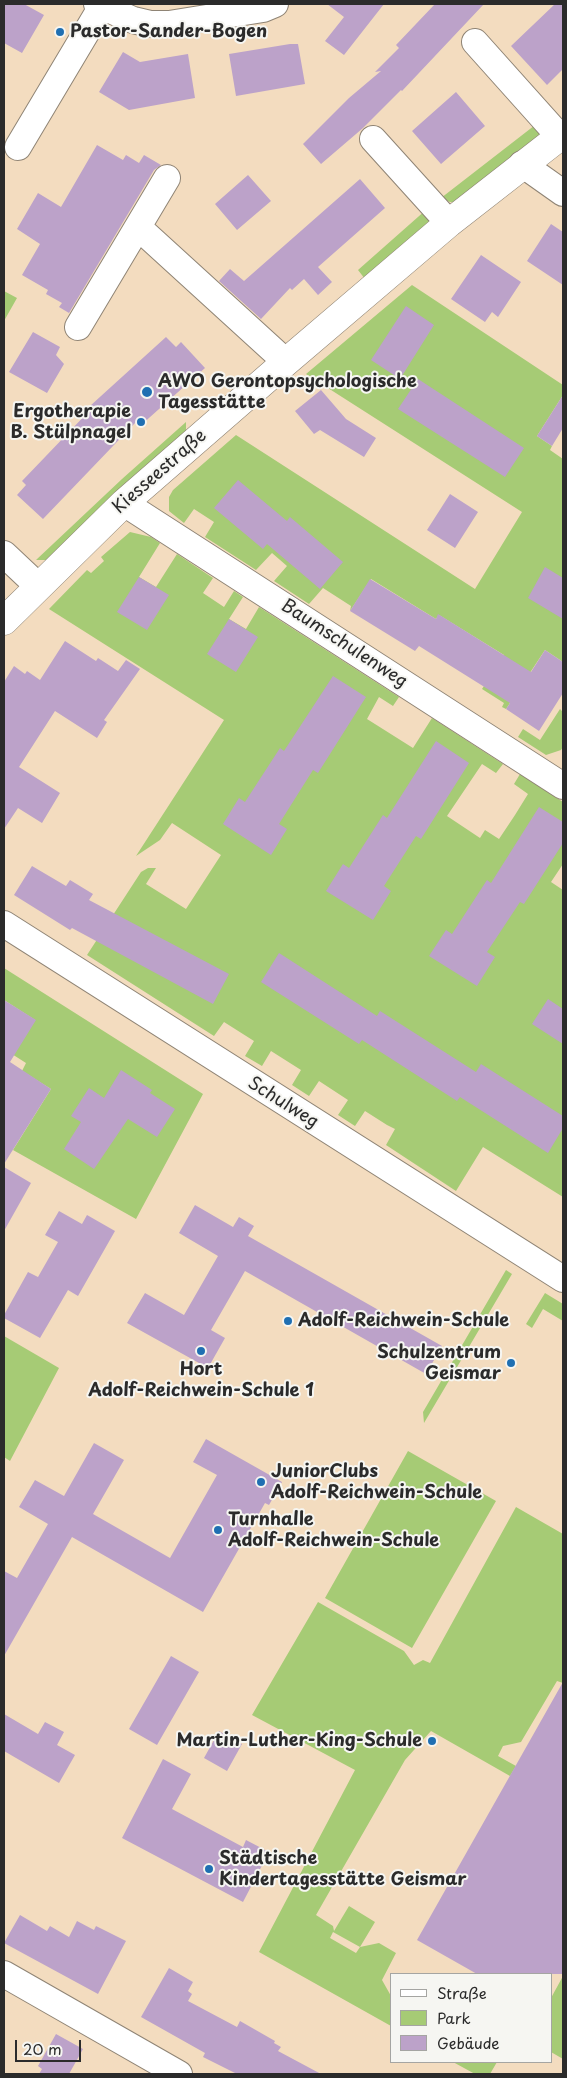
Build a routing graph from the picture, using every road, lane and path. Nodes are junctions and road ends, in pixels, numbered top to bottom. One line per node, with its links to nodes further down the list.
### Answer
1 (275, 4): 2 (street)
2 (99, 5): 6 (street)
3 (475, 42): 4 (street, Kiesseestraße)
4 (561, 136): 7 (street, Kiesseestraße)
5 (373, 139): 10 (street)
6 (18, 147)
7 (522, 164): 9 (street); 10 (street, Kiesseestraße)
8 (167, 178): 11 (street)
9 (563, 193)
10 (449, 223): 13 (street, Kiesseestraße)
11 (138, 227): 12 (street); 13 (street)
12 (78, 327)
13 (286, 362): 14 (street, Kiesseestraße)
14 (124, 503): 16 (street, Kiesseestraße); 18 (street, Baumschulenweg)
15 (4, 554): 16 (street)
16 (38, 586): 17 (street, Kiesseestraße)
17 (4, 621)
18 (561, 781)
19 (4, 924): 20 (street, Schulweg)
20 (563, 1279)
21 (4, 1974): 22 (street)
22 (179, 2074)

